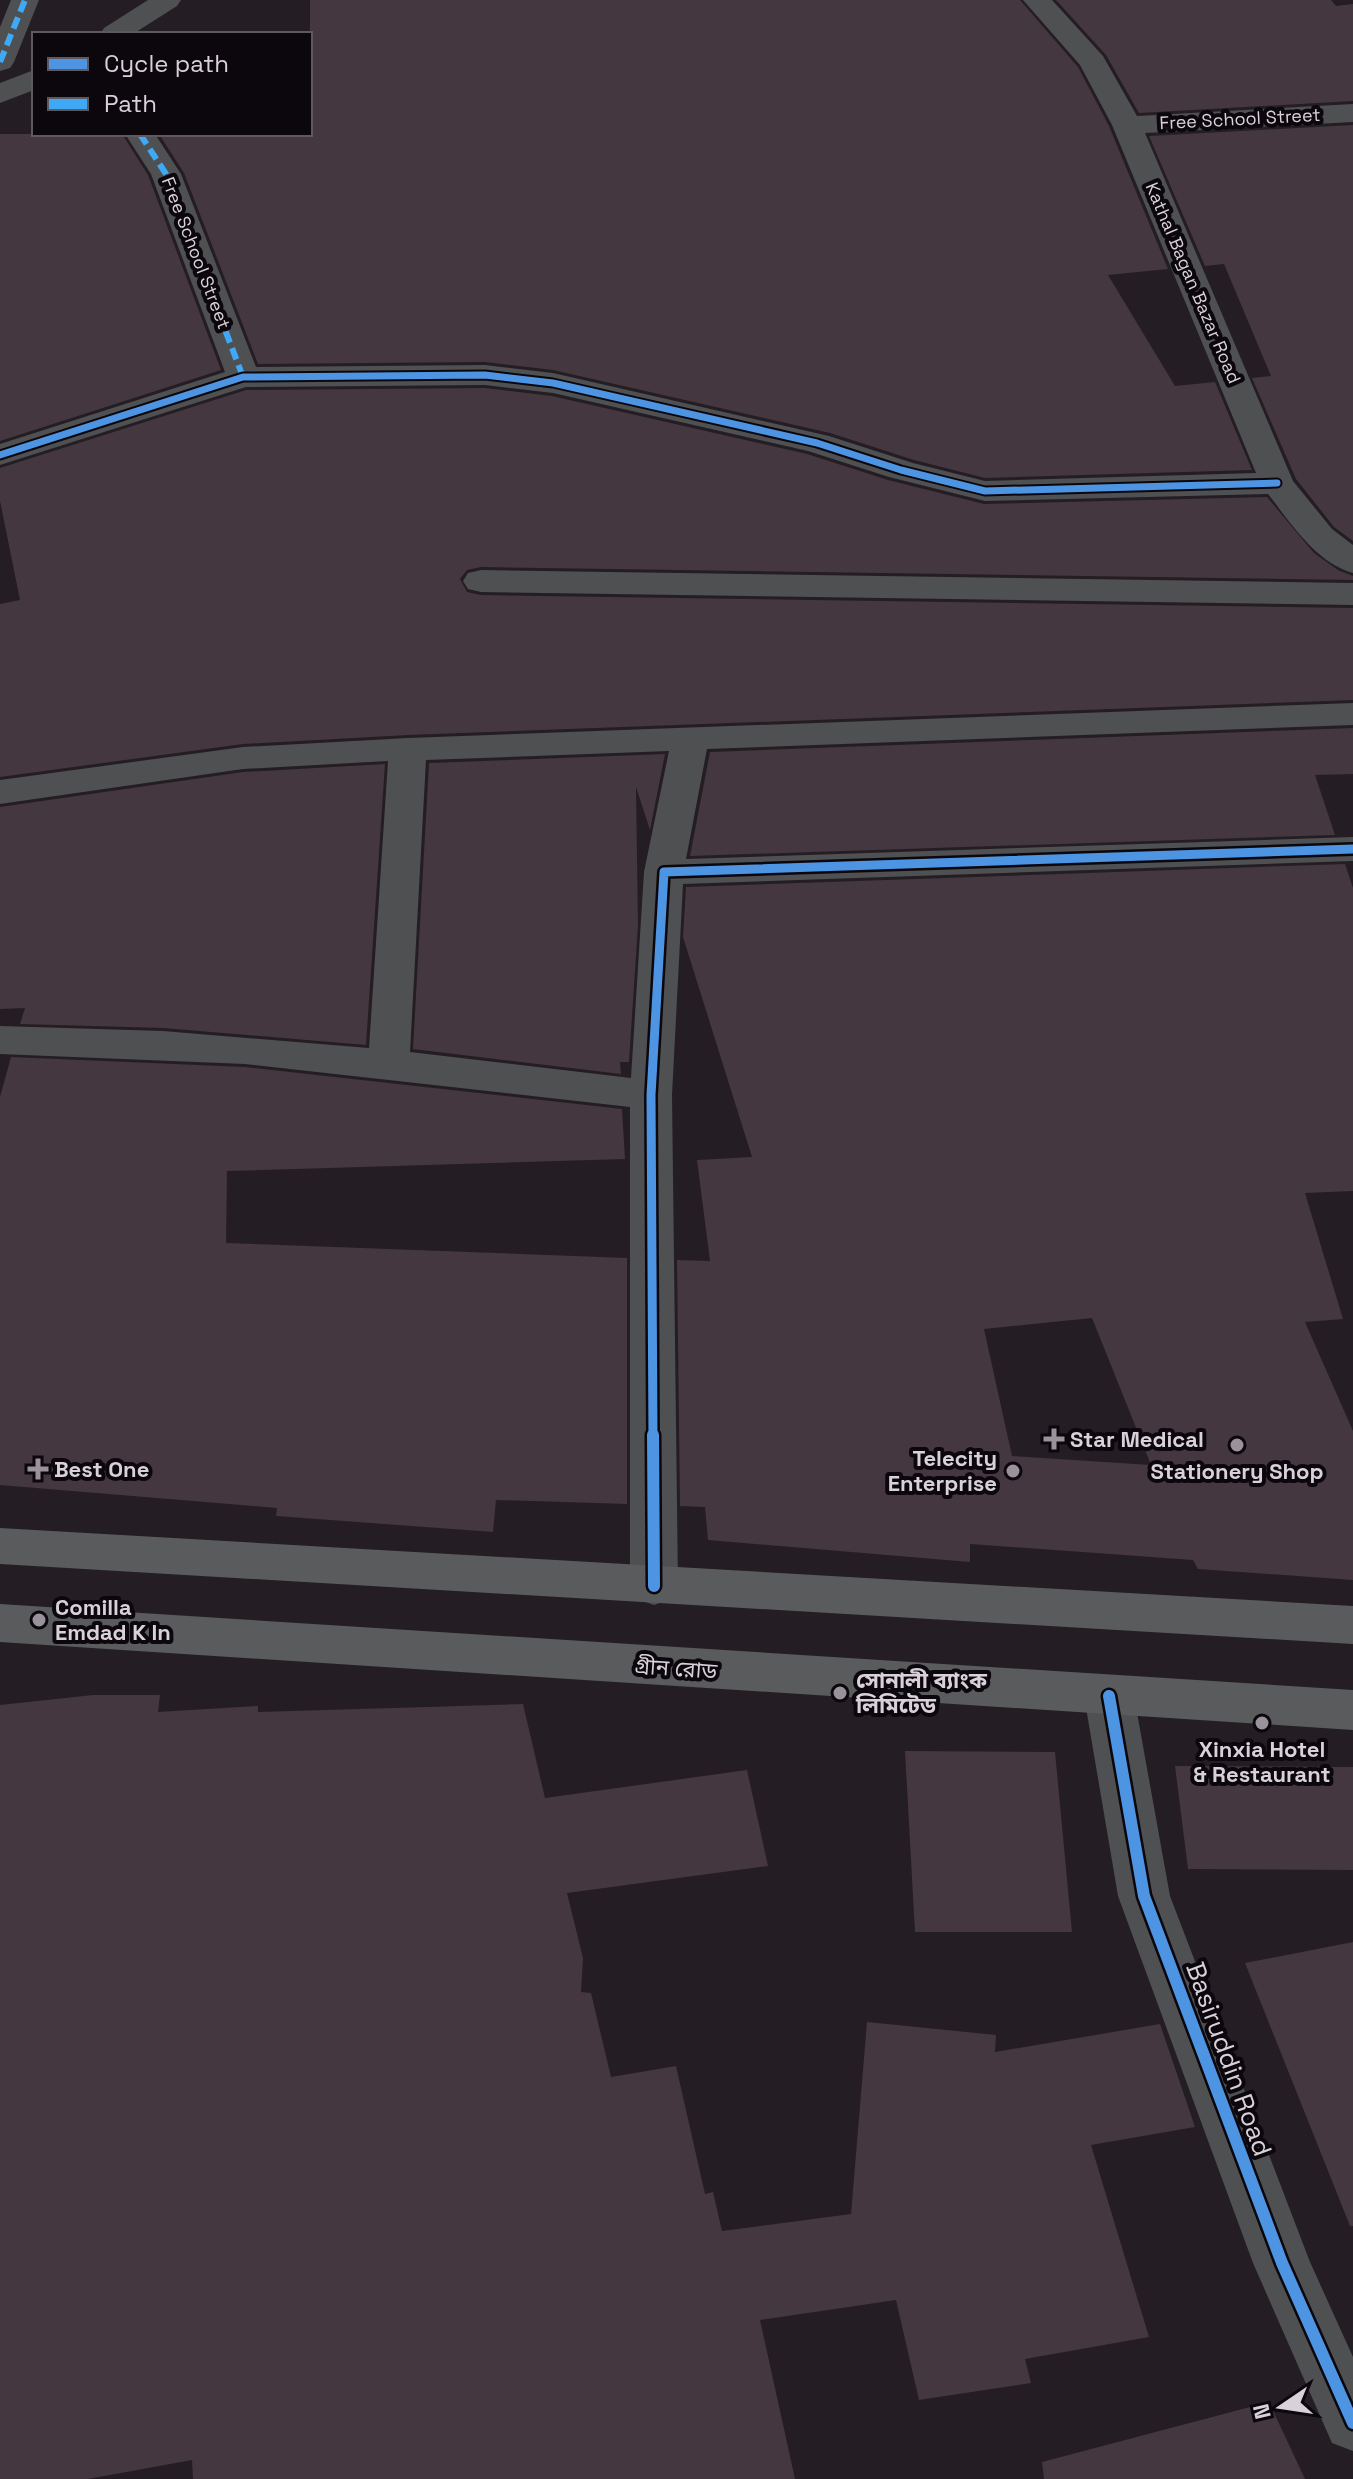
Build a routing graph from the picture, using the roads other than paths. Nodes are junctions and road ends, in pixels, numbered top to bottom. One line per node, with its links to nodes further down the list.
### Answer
1 (25, 0): 5 (street)
2 (167, 0): 4 (street)
3 (1037, 0): 9 (street, Kathal Bagan Bazar Road)
4 (117, 32)
5 (0, 62)
6 (32, 80): 7 (street)
7 (0, 94)
8 (1353, 113): 9 (street, Free School Street)
9 (1127, 125): 13 (street, Kathal Bagan Bazar Road)
10 (141, 136): 11 (street, Free School Street)
11 (243, 377): 12 (street); 13 (street)
12 (0, 455)
13 (1277, 483): 14 (street, Kathal Bagan Bazar Road)
14 (1353, 562)
15 (481, 581): 16 (street)
16 (1353, 594)
17 (1353, 714): 18 (street)
18 (690, 739): 19 (street); 22 (street)
19 (408, 749): 20 (street); 24 (street)
20 (0, 792)
21 (1353, 849): 22 (street)
22 (664, 872): 25 (street)
23 (0, 1040): 24 (street)
24 (389, 1063): 25 (street)
25 (651, 1095): 27 (street)
26 (0, 1546): 27 (main road)
27 (654, 1586): 29 (main road)
28 (0, 1623): 30 (main road, গ্রীন রোড)
29 (1353, 1625)
30 (1109, 1696): 31 (main road, গ্রীন রোড); 32 (street, Basiruddin Road)
31 (1353, 1710)
32 (1353, 2423)

